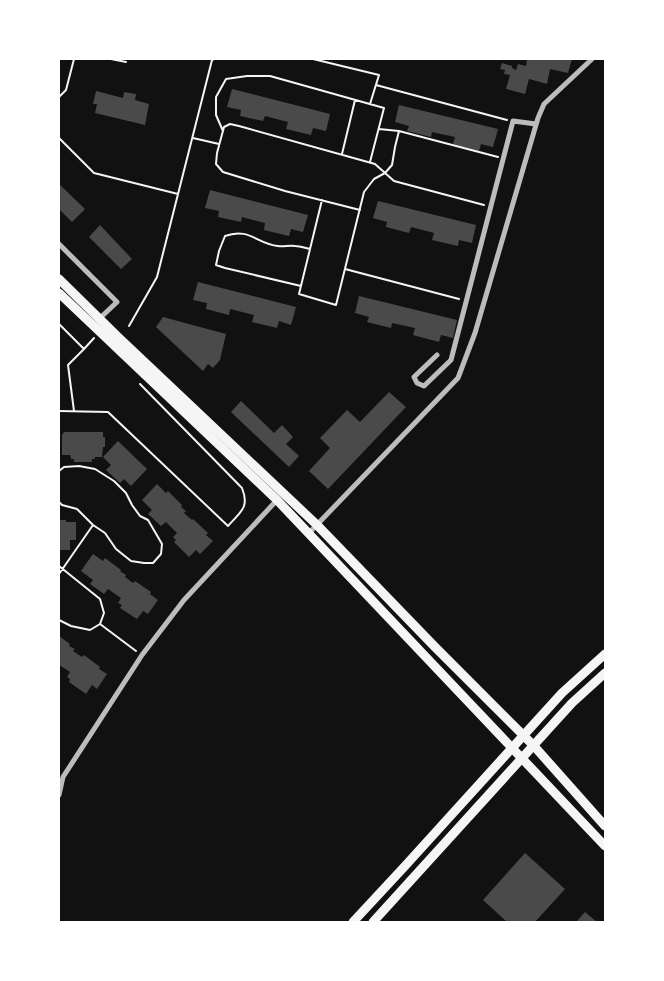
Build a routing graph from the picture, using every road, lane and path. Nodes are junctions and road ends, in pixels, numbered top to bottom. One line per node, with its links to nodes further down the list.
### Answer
1 (74, 59): 8 (path)
2 (111, 59): 6 (path)
3 (214, 59): 17 (path)
4 (313, 59): 7 (path)
5 (592, 59): 12 (street)
6 (126, 62)
7 (376, 85): 10 (path); 11 (path)
8 (59, 97)
9 (355, 100): 10 (path); 14 (path); 19 (path)
10 (370, 104): 13 (path)
11 (513, 122): 12 (street); 20 (street)
12 (536, 124): 47 (street)
13 (379, 130): 15 (path); 21 (path)
14 (223, 131): 18 (path); 19 (path)
15 (399, 131): 20 (path); 22 (path)
16 (59, 138): 23 (path)
17 (193, 138): 18 (path); 23 (path)
18 (219, 144): 24 (path)
19 (342, 154): 21 (path)
20 (504, 159): 25 (street)
21 (370, 162): 22 (path)
22 (385, 173): 25 (path); 26 (path)
23 (178, 194): 36 (path)
24 (322, 200): 26 (path); 28 (path)
25 (491, 207): 33 (street)
26 (360, 210): 29 (path)
27 (59, 244): 34 (street)
28 (310, 249): 31 (path); 31 (path)
29 (345, 269): 31 (path); 33 (path)
30 (59, 279): 34 (main road)
31 (301, 286)
32 (59, 293): 34 (main road)
33 (466, 300): 39 (street)
34 (96, 322): 44 (main road); 47 (main road)
35 (59, 324): 38 (path)
36 (129, 326)
37 (94, 338): 38 (path)
38 (84, 349): 42 (path)
39 (437, 355)
40 (140, 384): 42 (path)
41 (59, 411): 42 (path)
42 (74, 412)
43 (59, 471): 46 (path)
44 (277, 500): 48 (main road); 55 (street)
45 (59, 502): 46 (path)
46 (93, 525): 50 (path)
47 (317, 525): 48 (street); 57 (main road)
48 (309, 533): 59 (main road)
49 (59, 566): 50 (path)
50 (62, 569): 51 (path); 53 (path)
51 (59, 574)
52 (59, 620): 53 (path)
53 (100, 624): 55 (path)
54 (605, 654): 57 (main road)
55 (142, 655): 61 (street)
56 (605, 673): 58 (main road)
57 (524, 736): 58 (main road); 59 (main road)
58 (534, 746): 60 (main road); 63 (main road)
59 (513, 748): 60 (main road); 65 (main road)
60 (522, 758): 64 (main road); 66 (main road)
61 (61, 778): 62 (street)
62 (59, 795)
63 (605, 826)
64 (605, 846)
65 (353, 922)
66 (373, 922)

